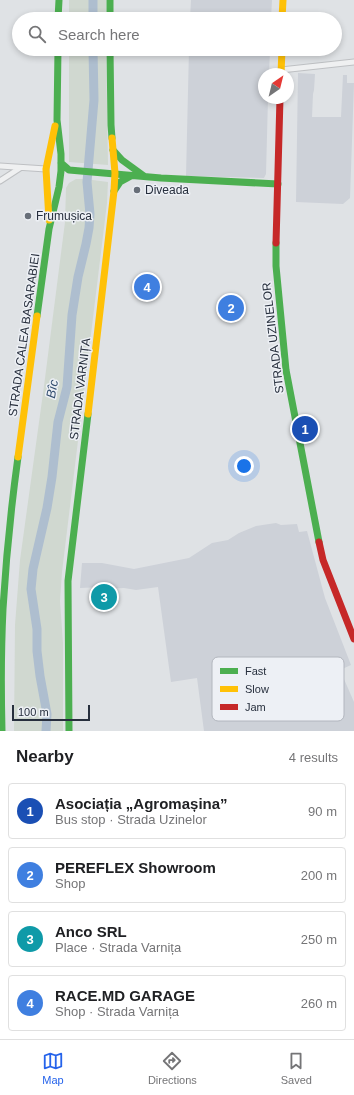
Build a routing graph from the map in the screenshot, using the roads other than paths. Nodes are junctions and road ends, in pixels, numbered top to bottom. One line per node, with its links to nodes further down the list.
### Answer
1 (59, 0): 4 (main road)
2 (110, 0): 5 (main road)
3 (283, 0): 6 (main road)
4 (58, 12)
5 (110, 12)
6 (282, 12)
7 (58, 56): 14 (main road, STRADA CALEA BASARABIEI)
8 (110, 56): 15 (main road, STRADA VARNIȚA)
9 (282, 56): 11 (main road)
10 (354, 62): 12 (street)
11 (281, 68)
12 (294, 70)
13 (280, 104): 26 (main road, STRADA UZINELOR)
14 (56, 120): 16 (main road, STRADA CALEA BASARABIEI); 19 (main road, STRADA CALEA BASARABIEI)
15 (113, 150): 21 (main road, STRADA VARNIȚA); 24 (main road)
16 (61, 163): 19 (main road); 20 (main road); 23 (main road, STRADA CALEA BASARABIEI)
17 (0, 166): 18 (street)
18 (20, 168): 19 (street); 25 (street)
19 (46, 169): 23 (main road); 28 (main road, STRADA CALEA BASARABIEI)
20 (71, 170): 21 (main road); 23 (main road)
21 (111, 173): 22 (main road); 27 (main road, STRADA VARNIȚA)
22 (132, 176): 24 (main road); 27 (main road)
23 (60, 177): 28 (main road, STRADA CALEA BASARABIEI)
24 (146, 177): 26 (main road)
25 (0, 181)
26 (278, 184): 29 (main road, STRADA UZINELOR)
27 (114, 191): 31 (main road, STRADA VARNIȚA)
28 (49, 229): 30 (main road, STRADA CALEA BASARABIEI)
29 (354, 639)
30 (2, 731)
31 (69, 731)

